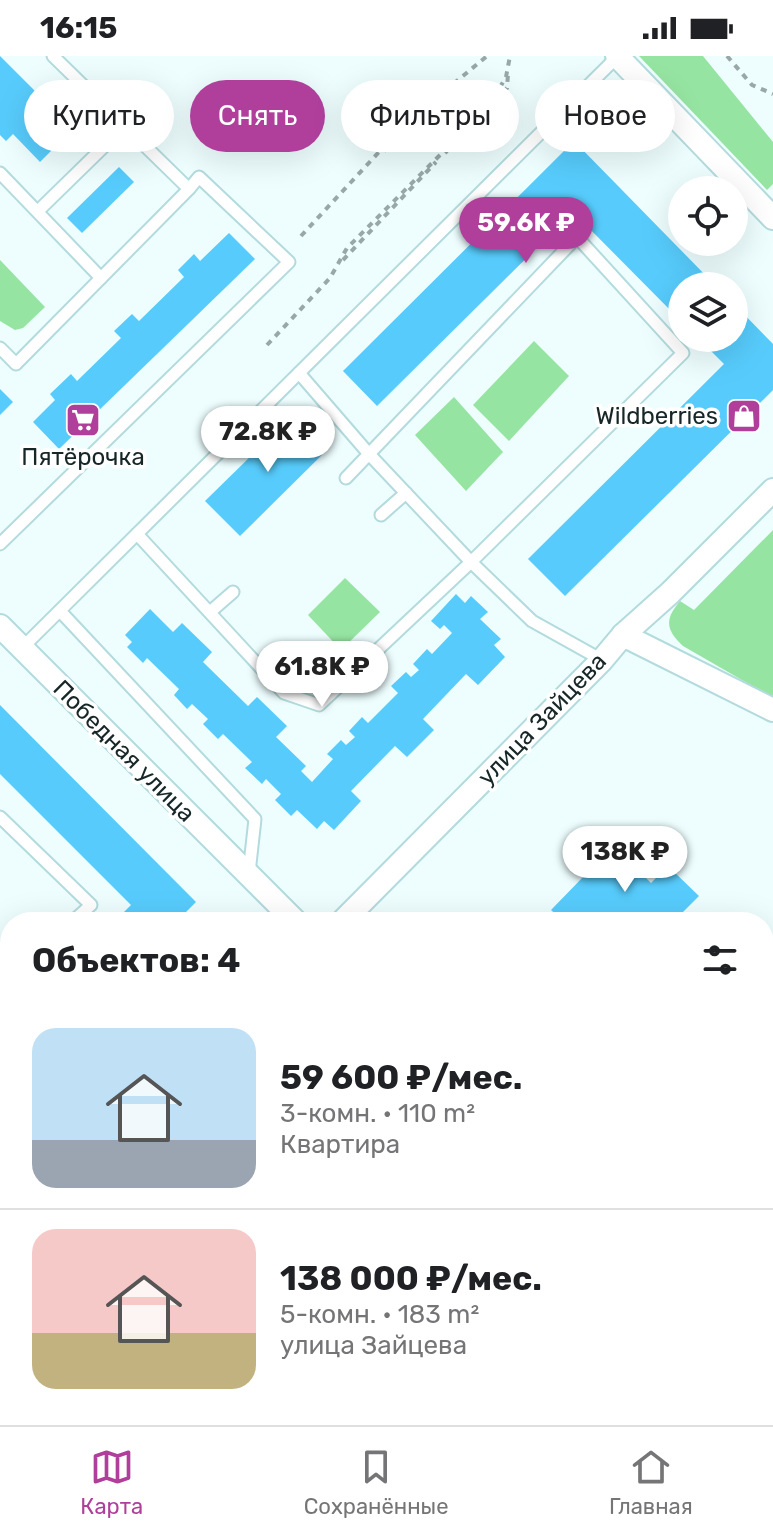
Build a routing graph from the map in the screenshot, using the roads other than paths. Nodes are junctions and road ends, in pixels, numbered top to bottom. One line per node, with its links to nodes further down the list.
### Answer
1 (53, 56): 3 (lane)
2 (617, 56): 9 (street); 12 (lane)
3 (77, 80)
4 (98, 152): 8 (lane)
5 (150, 152): 7 (lane)
6 (0, 173): 8 (lane)
7 (189, 189): 10 (lane); 19 (lane)
8 (38, 211): 10 (lane)
9 (773, 218)
10 (101, 278): 11 (lane)
11 (0, 348)
12 (299, 373): 13 (lane); 18 (lane)
13 (369, 454): 14 (lane); 16 (lane); 20 (lane)
14 (346, 478)
15 (773, 490): 25 (street)
16 (406, 493): 17 (lane); 20 (lane)
17 (381, 515)
18 (137, 534): 22 (lane); 23 (lane)
19 (0, 544)
20 (471, 562): 23 (lane); 27 (lane)
21 (233, 592): 23 (lane)
22 (60, 611): 26 (lane); 30 (lane)
23 (210, 612)
24 (0, 626): 26 (street, Победная улица)
25 (623, 635): 27 (street, улица Зайцева); 28 (street, улица Зайцева)
26 (22, 648): 30 (street, Победная улица)
27 (602, 660): 33 (street, улица Зайцева)
28 (773, 710)
29 (0, 817): 31 (lane)
30 (249, 877): 32 (street, Победная улица)
31 (83, 912)
32 (286, 912)
33 (352, 912)

